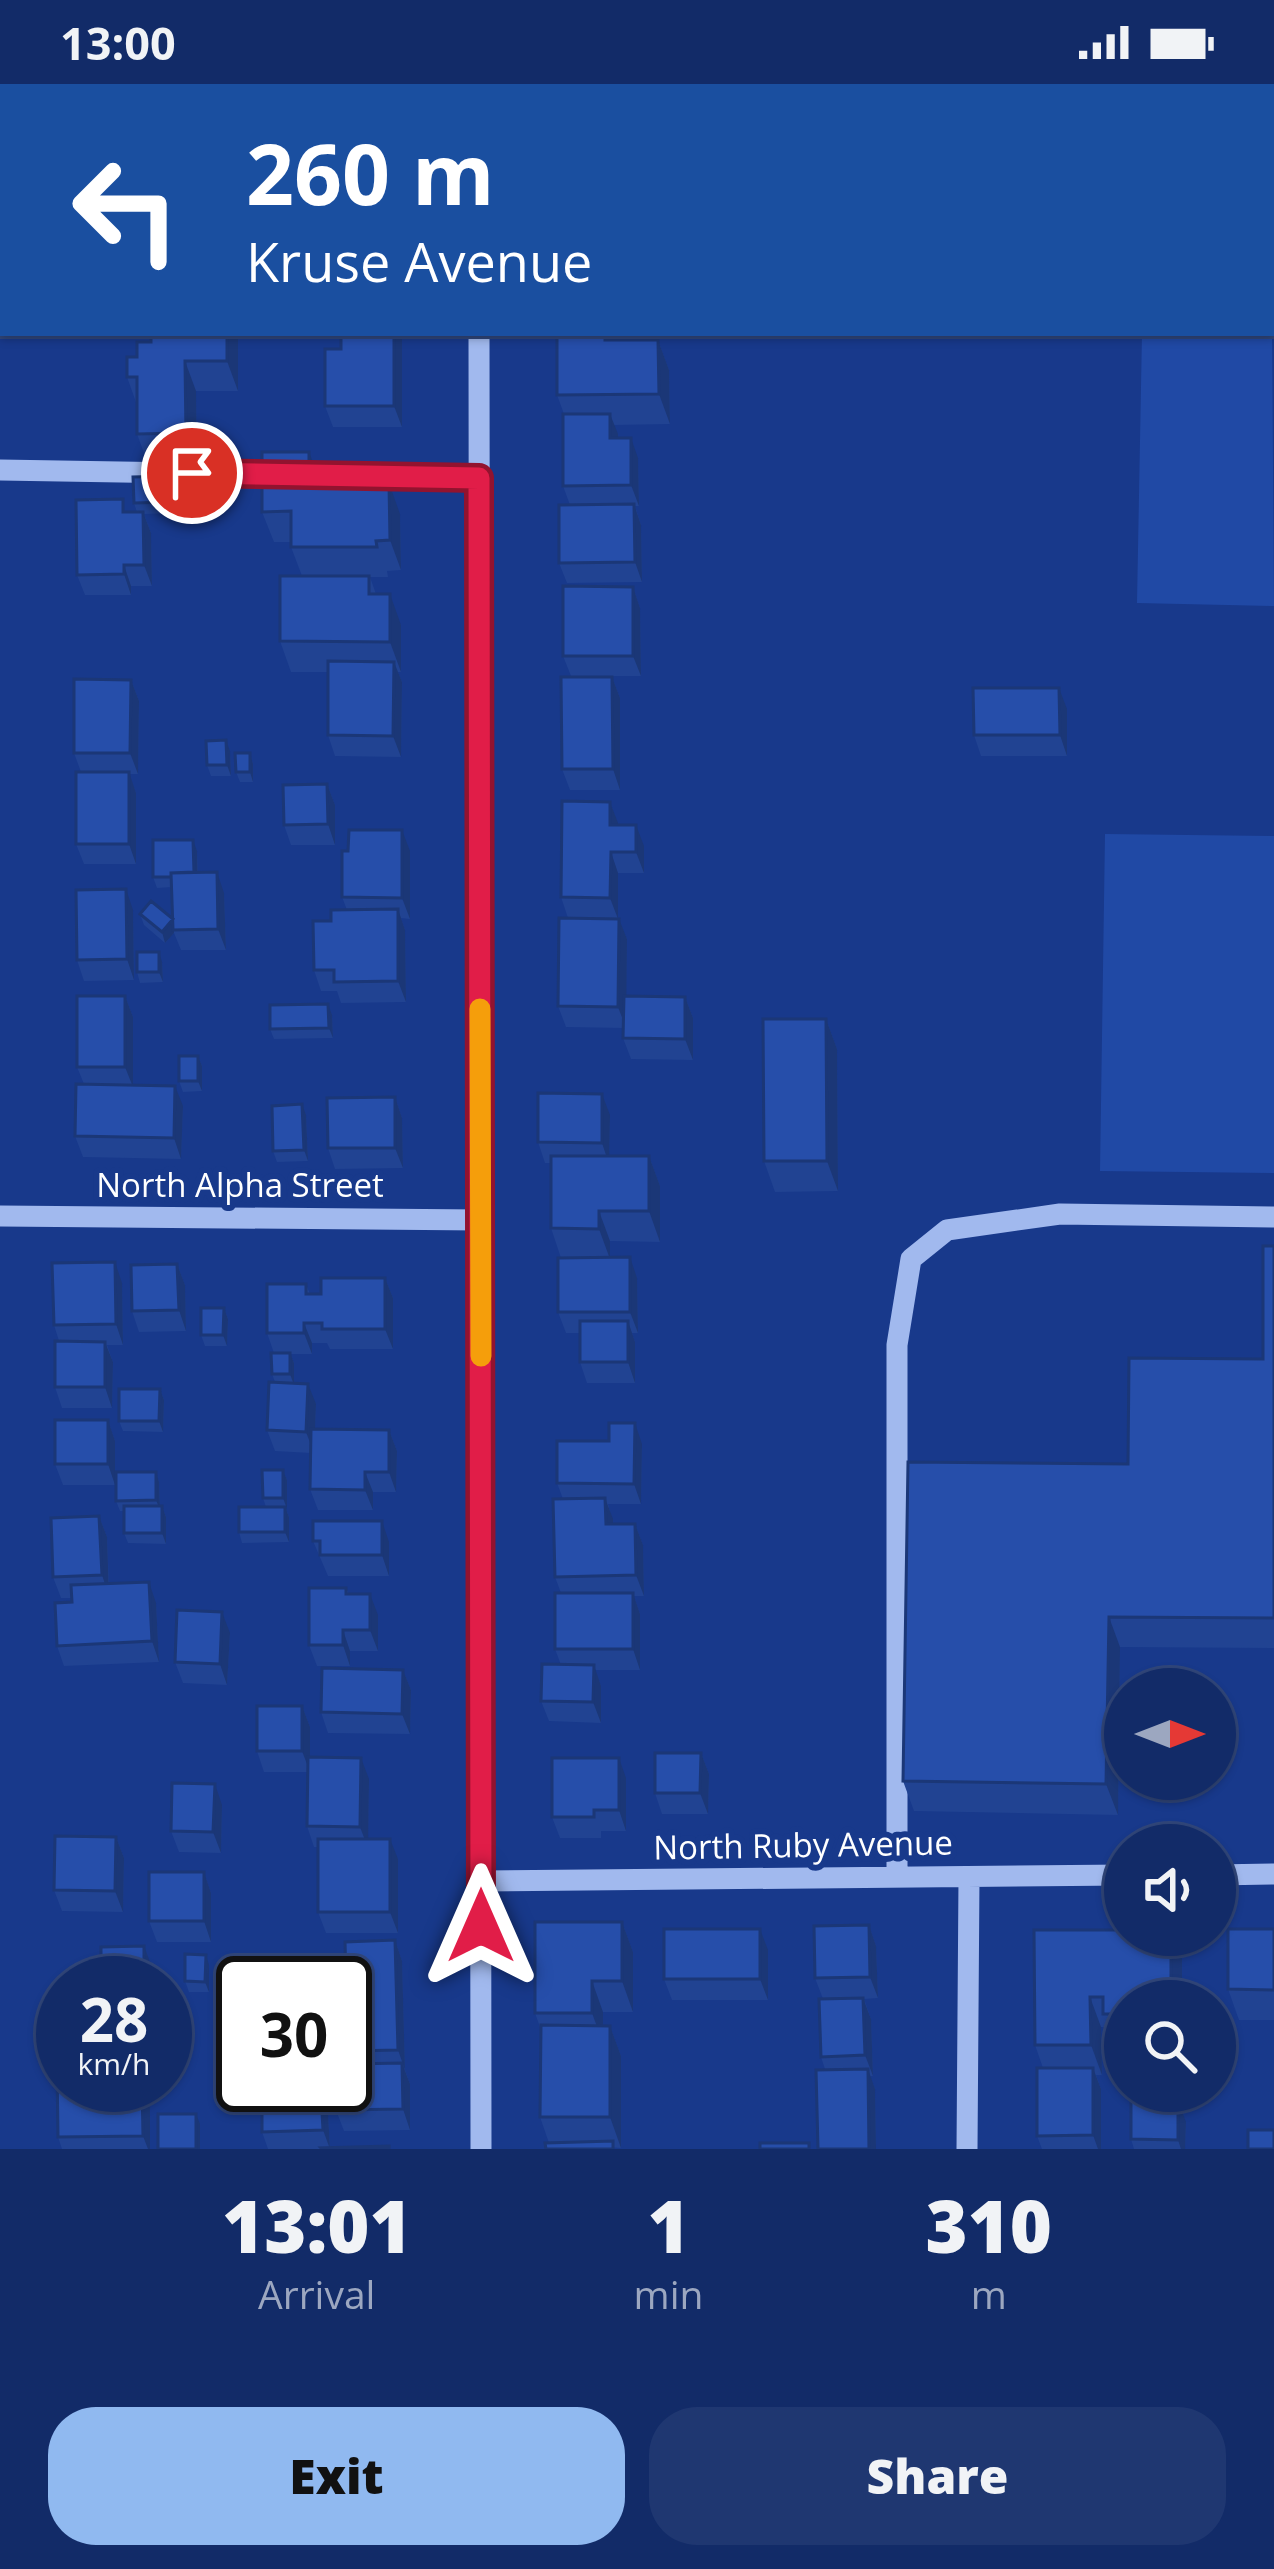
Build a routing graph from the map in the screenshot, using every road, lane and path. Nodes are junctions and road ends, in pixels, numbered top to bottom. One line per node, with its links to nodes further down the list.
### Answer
1 (479, 336): 3 (street)
2 (0, 470): 3 (street)
3 (479, 478): 6 (street)
4 (0, 1216): 6 (street, North Alpha Street)
5 (1274, 1216): 11 (street)
6 (480, 1220): 12 (street)
7 (1274, 1874): 9 (street)
8 (1104, 1875): 10 (street, North Ruby Avenue)
9 (1236, 1875)
10 (969, 1876): 11 (street, North Ruby Avenue); 14 (street)
11 (897, 1877): 12 (street, North Ruby Avenue)
12 (481, 1881): 13 (street)
13 (481, 2149)
14 (967, 2149)

